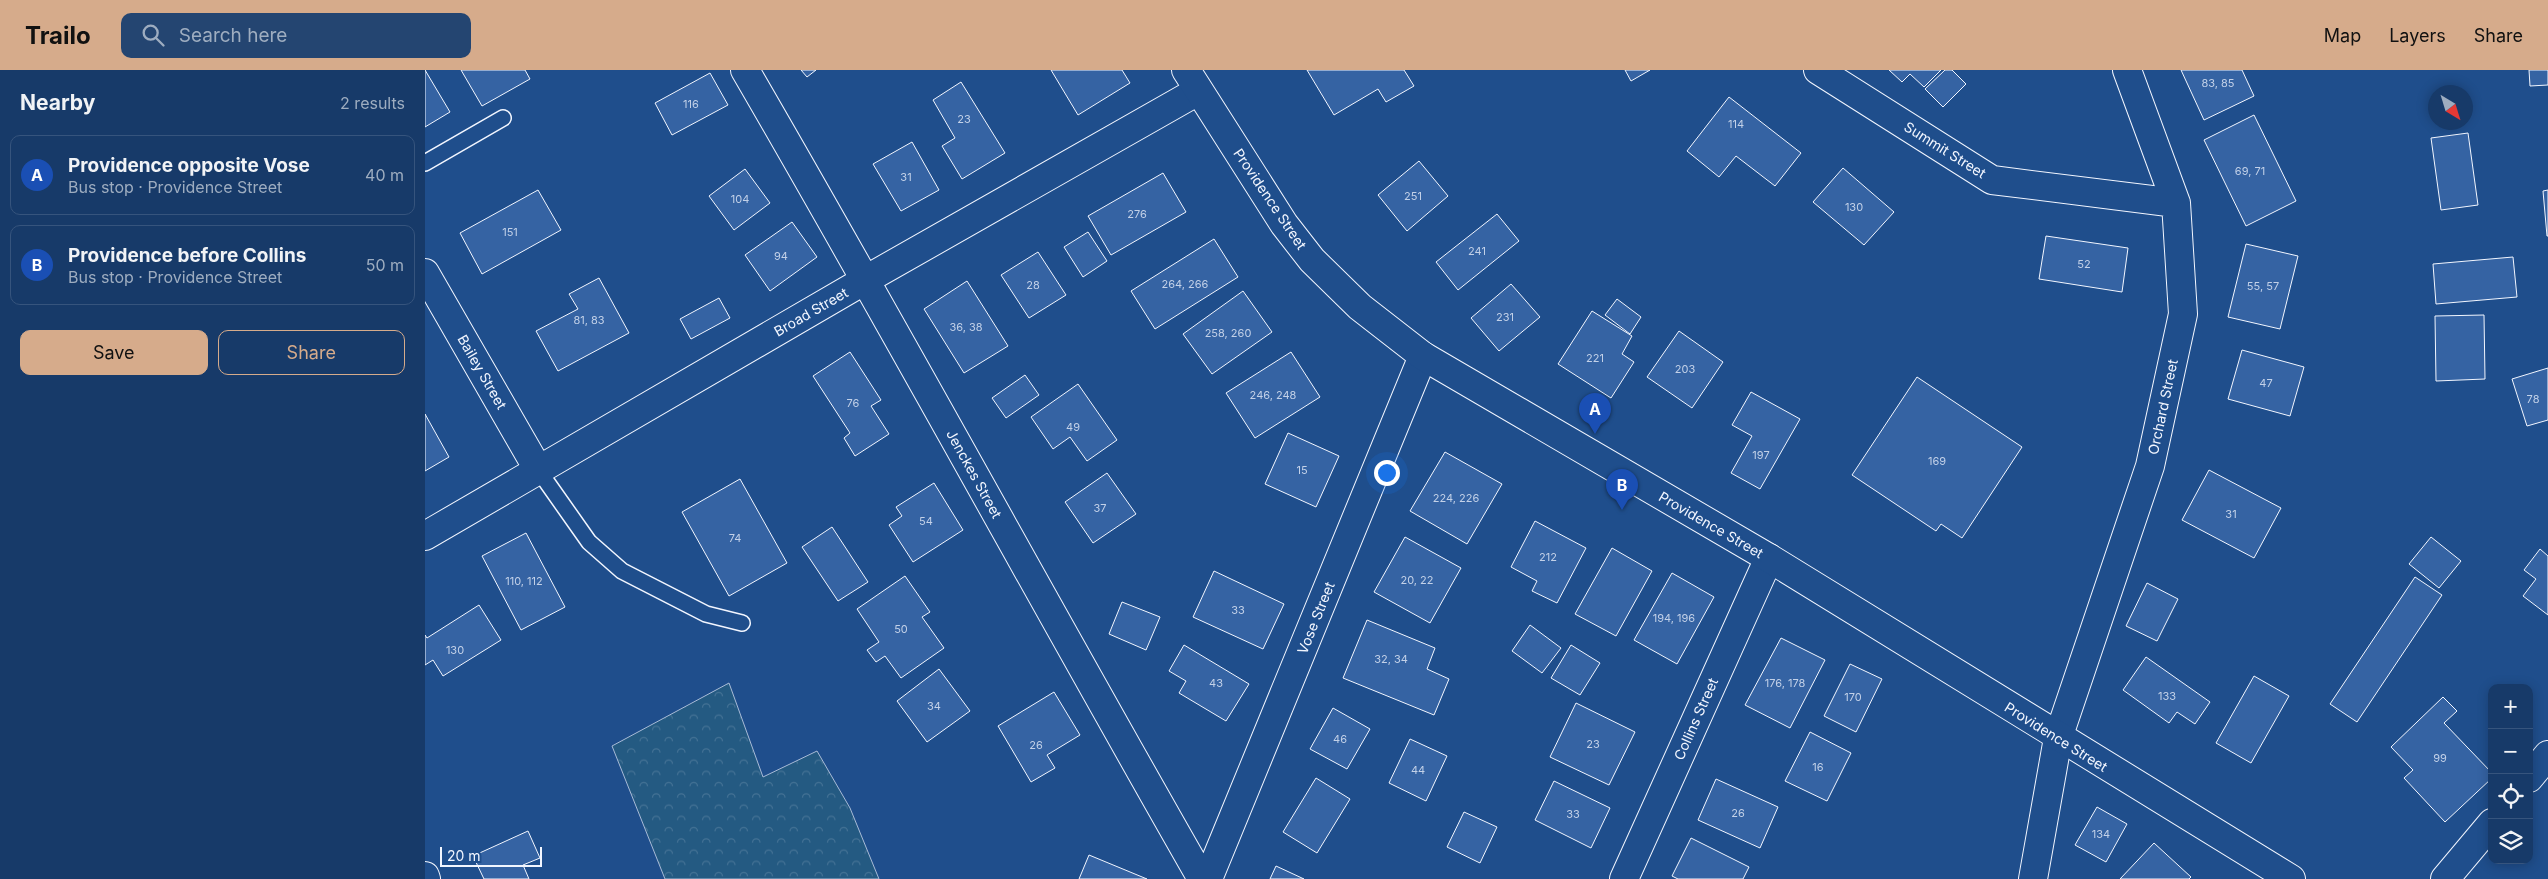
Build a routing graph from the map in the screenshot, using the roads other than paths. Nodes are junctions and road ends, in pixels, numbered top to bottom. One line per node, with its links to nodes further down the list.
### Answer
1 (745, 70): 9 (street, Jenckes Street)
2 (1818, 70): 7 (street, Summit Street)
3 (2127, 70): 7 (street, Orchard Street)
4 (1192, 80): 9 (street, Broad Street); 10 (street, Providence Street)
5 (503, 118): 6 (lane)
6 (425, 163)
7 (2176, 203): 15 (street, Orchard Street)
8 (425, 273): 11 (street, Bailey Street)
9 (867, 280): 11 (street, Broad Street); 19 (street, Jenckes Street)
10 (1423, 356): 13 (street, Providence Street); 20 (street, Vose Street)
11 (539, 471): 12 (street, Broad Street); 14 (lane)
12 (425, 536)
13 (1769, 558): 15 (street, Providence Street); 21 (street, Collins Street)
14 (741, 623)
15 (2058, 738): 22 (street, Orchard Street); 23 (street, Providence Street)
16 (2548, 755): 17 (street)
17 (2532, 774)
18 (2488, 828): 24 (street)
19 (1202, 879)
20 (1209, 879)
21 (1624, 879)
22 (2033, 879)
23 (2291, 879)
24 (2445, 879)

